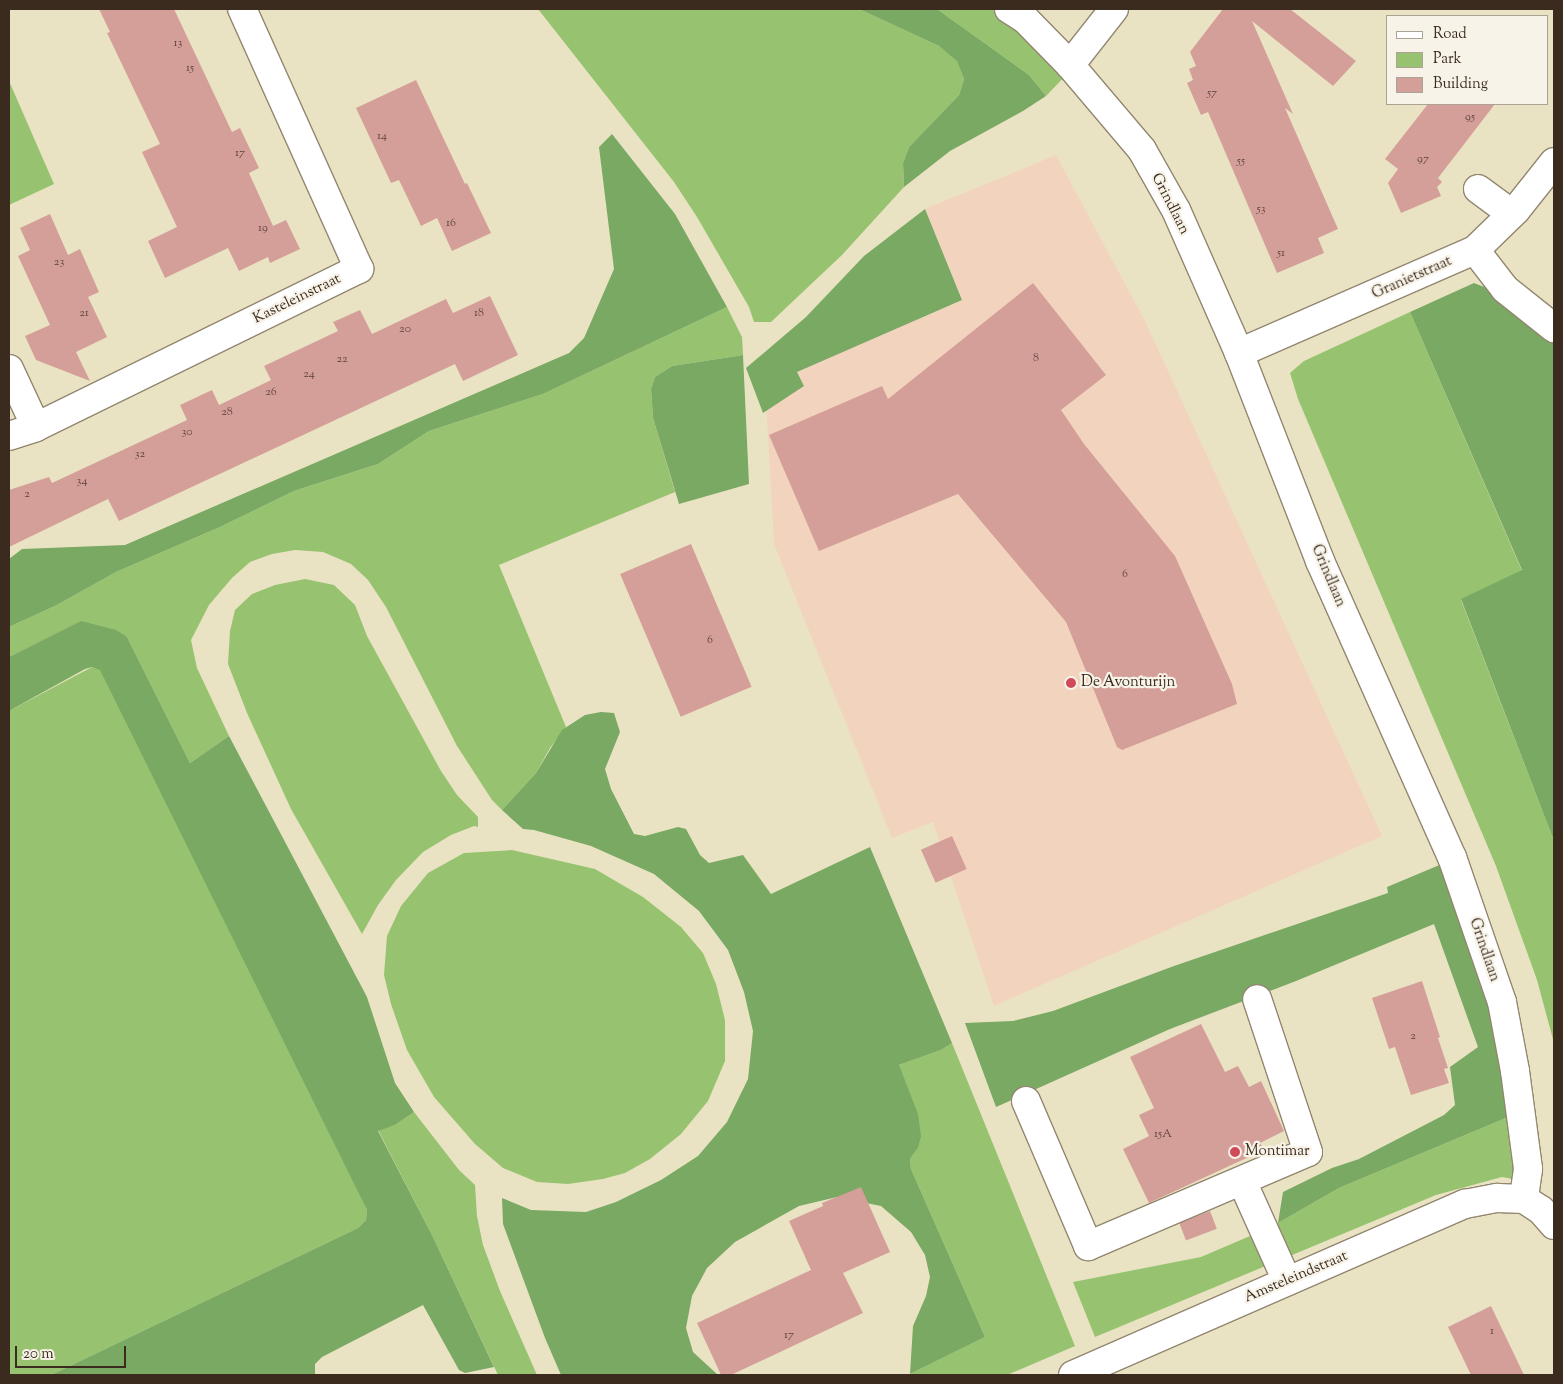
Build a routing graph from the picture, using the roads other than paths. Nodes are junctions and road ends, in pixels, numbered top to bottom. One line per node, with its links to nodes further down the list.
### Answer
1 (243, 9): 12 (street, Kasteleinstraat)
2 (1009, 9): 4 (street, Grindlaan)
3 (1114, 9): 4 (street)
4 (1070, 65): 10 (street, Grindlaan)
5 (1554, 162): 7 (street, Granietstraat)
6 (1478, 189): 7 (street)
7 (1512, 214): 8 (street, Granietstraat)
8 (1475, 250): 9 (street); 10 (street, Granietstraat)
9 (1554, 328)
10 (1239, 354): 17 (street, Grindlaan)
11 (9, 369): 12 (street)
12 (36, 427): 13 (street)
13 (9, 436)
14 (1257, 999): 16 (street)
15 (1026, 1101): 16 (street)
16 (1242, 1181): 19 (street)
17 (1524, 1199): 18 (street); 19 (street, Amsteleindstraat)
18 (1554, 1225)
19 (1287, 1281): 20 (street, Amsteleindstraat)
20 (1089, 1372)

